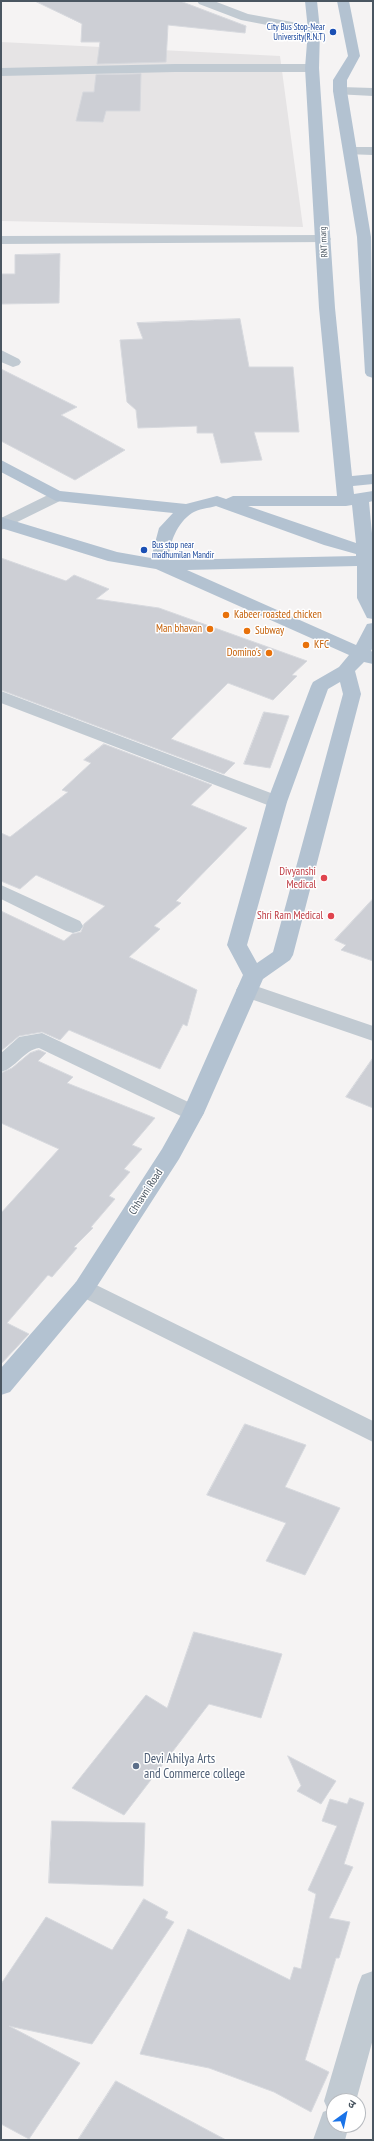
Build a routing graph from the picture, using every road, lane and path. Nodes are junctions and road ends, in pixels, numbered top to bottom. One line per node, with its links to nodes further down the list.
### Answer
1 (203, 1): 4 (street)
2 (311, 1): 4 (main road, RNT marg)
3 (343, 1): 8 (main road)
4 (314, 30): 5 (main road, RNT marg)
5 (312, 68): 6 (street); 15 (main road, RNT marg)
6 (1, 72)
7 (373, 80): 9 (street)
8 (340, 85): 9 (street); 11 (main road)
9 (357, 86): 10 (street)
10 (373, 92)
11 (350, 151): 12 (street); 13 (main road)
12 (373, 151)
13 (368, 237): 16 (main road)
14 (1, 240): 15 (street)
15 (324, 240): 19 (main road, RNT marg)
16 (373, 373)
17 (1, 466): 21 (main road)
18 (373, 479): 19 (main road)
19 (345, 482): 22 (main road, RNT marg)
20 (373, 485): 22 (main road)
21 (56, 496): 24 (main road); 25 (street)
22 (360, 498): 23 (main road); 26 (main road, RNT marg)
23 (217, 501): 24 (main road); 26 (main road)
24 (186, 510): 27 (main road)
25 (2, 523): 27 (main road)
26 (365, 556): 27 (main road); 28 (main road, RNT marg)
27 (160, 565): 30 (main road)
28 (370, 606)
29 (373, 628): 30 (main road)
30 (367, 656): 31 (main road)
31 (346, 671): 33 (main road); 36 (main road)
32 (1, 697): 33 (street)
33 (277, 802): 36 (main road)
34 (1, 891): 35 (street)
35 (73, 926)
36 (251, 982): 37 (street); 39 (main road, Chhavni Road)
37 (373, 1034)
38 (1, 1065): 39 (street)
39 (193, 1113): 40 (main road, Chhavni Road)
40 (84, 1288): 41 (main road, Chhavni Road); 42 (street)
41 (1, 1385)
42 (373, 1432)
43 (373, 1985): 44 (street)
44 (342, 2093)

